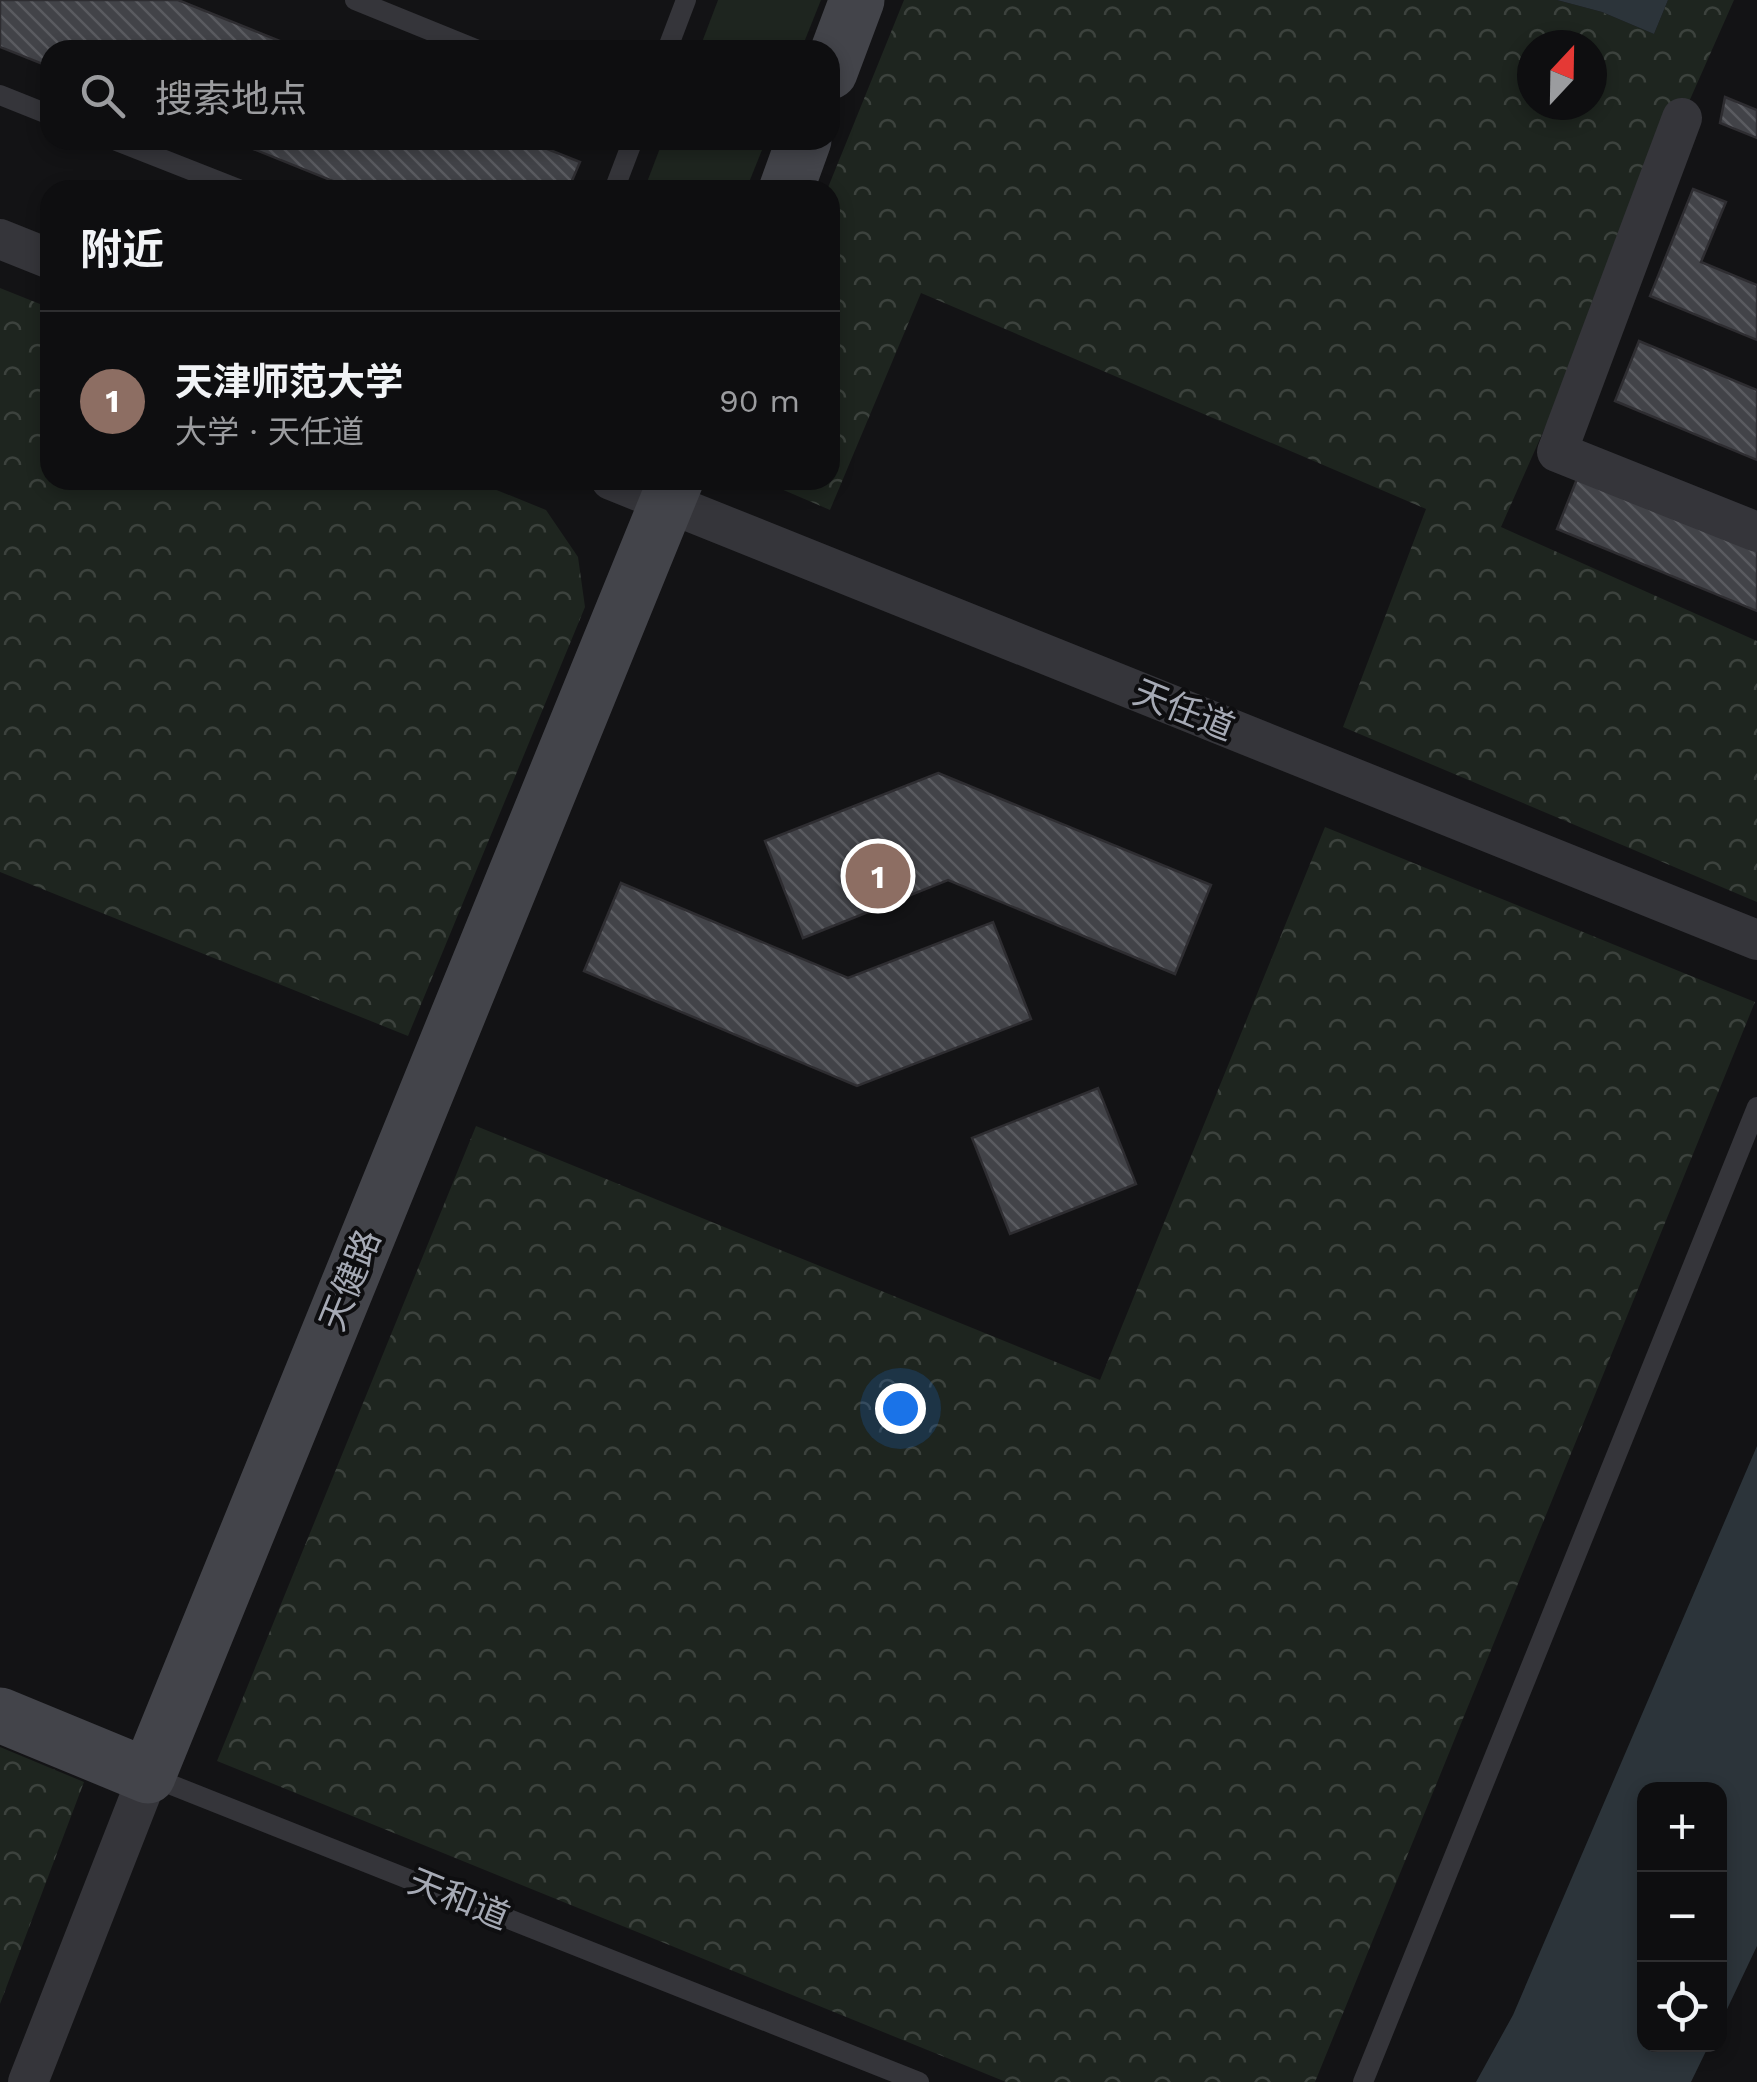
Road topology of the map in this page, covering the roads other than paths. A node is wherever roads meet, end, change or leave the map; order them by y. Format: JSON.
{"nodes":[{"id":1,"x":355,"y":0,"type":"edge"},
{"id":2,"x":686,"y":0,"type":"edge"},
{"id":3,"x":857,"y":0,"type":"edge"},
{"id":4,"x":453,"y":40,"type":"edge"},
{"id":5,"x":671,"y":40,"type":"edge"},
{"id":6,"x":840,"y":45,"type":"edge"},
{"id":7,"x":0,"y":95,"type":"edge"},
{"id":8,"x":40,"y":111,"type":"edge"},
{"id":9,"x":1682,"y":118,"type":"dead end"},
{"id":10,"x":140,"y":150,"type":"edge"},
{"id":11,"x":629,"y":150,"type":"edge"},
{"id":12,"x":800,"y":150,"type":"edge"},
{"id":13,"x":216,"y":180,"type":"edge"},
{"id":14,"x":618,"y":180,"type":"edge"},
{"id":15,"x":790,"y":180,"type":"edge"},
{"id":16,"x":0,"y":240,"type":"edge"},
{"id":17,"x":40,"y":255,"type":"edge"},
{"id":18,"x":672,"y":491,"type":"edge"},
{"id":19,"x":1757,"y":532,"type":"edge"},
{"id":20,"x":1757,"y":940,"type":"edge"},
{"id":21,"x":1757,"y":1107,"type":"edge"},
{"id":22,"x":0,"y":1715,"type":"edge"},
{"id":23,"x":148,"y":1776,"type":"junction"},
{"id":24,"x":28,"y":2082,"type":"edge"},
{"id":25,"x":919,"y":2082,"type":"edge"},
{"id":26,"x":1364,"y":2082,"type":"edge"}],
"edges":[{"from":1,"to":4,"type":"lane"},
{"from":2,"to":5,"type":"lane"},
{"from":3,"to":6,"type":"street"},
{"from":7,"to":8,"type":"lane"},
{"from":9,"to":19,"type":"street"},
{"from":10,"to":13,"type":"lane"},
{"from":11,"to":14,"type":"lane"},
{"from":12,"to":15,"type":"street"},
{"from":16,"to":17,"type":"street"},
{"from":18,"to":20,"type":"street","name":"天任道"},
{"from":18,"to":23,"type":"street","name":"天健路"},
{"from":21,"to":26,"type":"lane"},
{"from":22,"to":23,"type":"street","name":"天和道"},
{"from":23,"to":24,"type":"street","name":"天健路"},
{"from":23,"to":25,"type":"lane","name":"天和道"}]}
